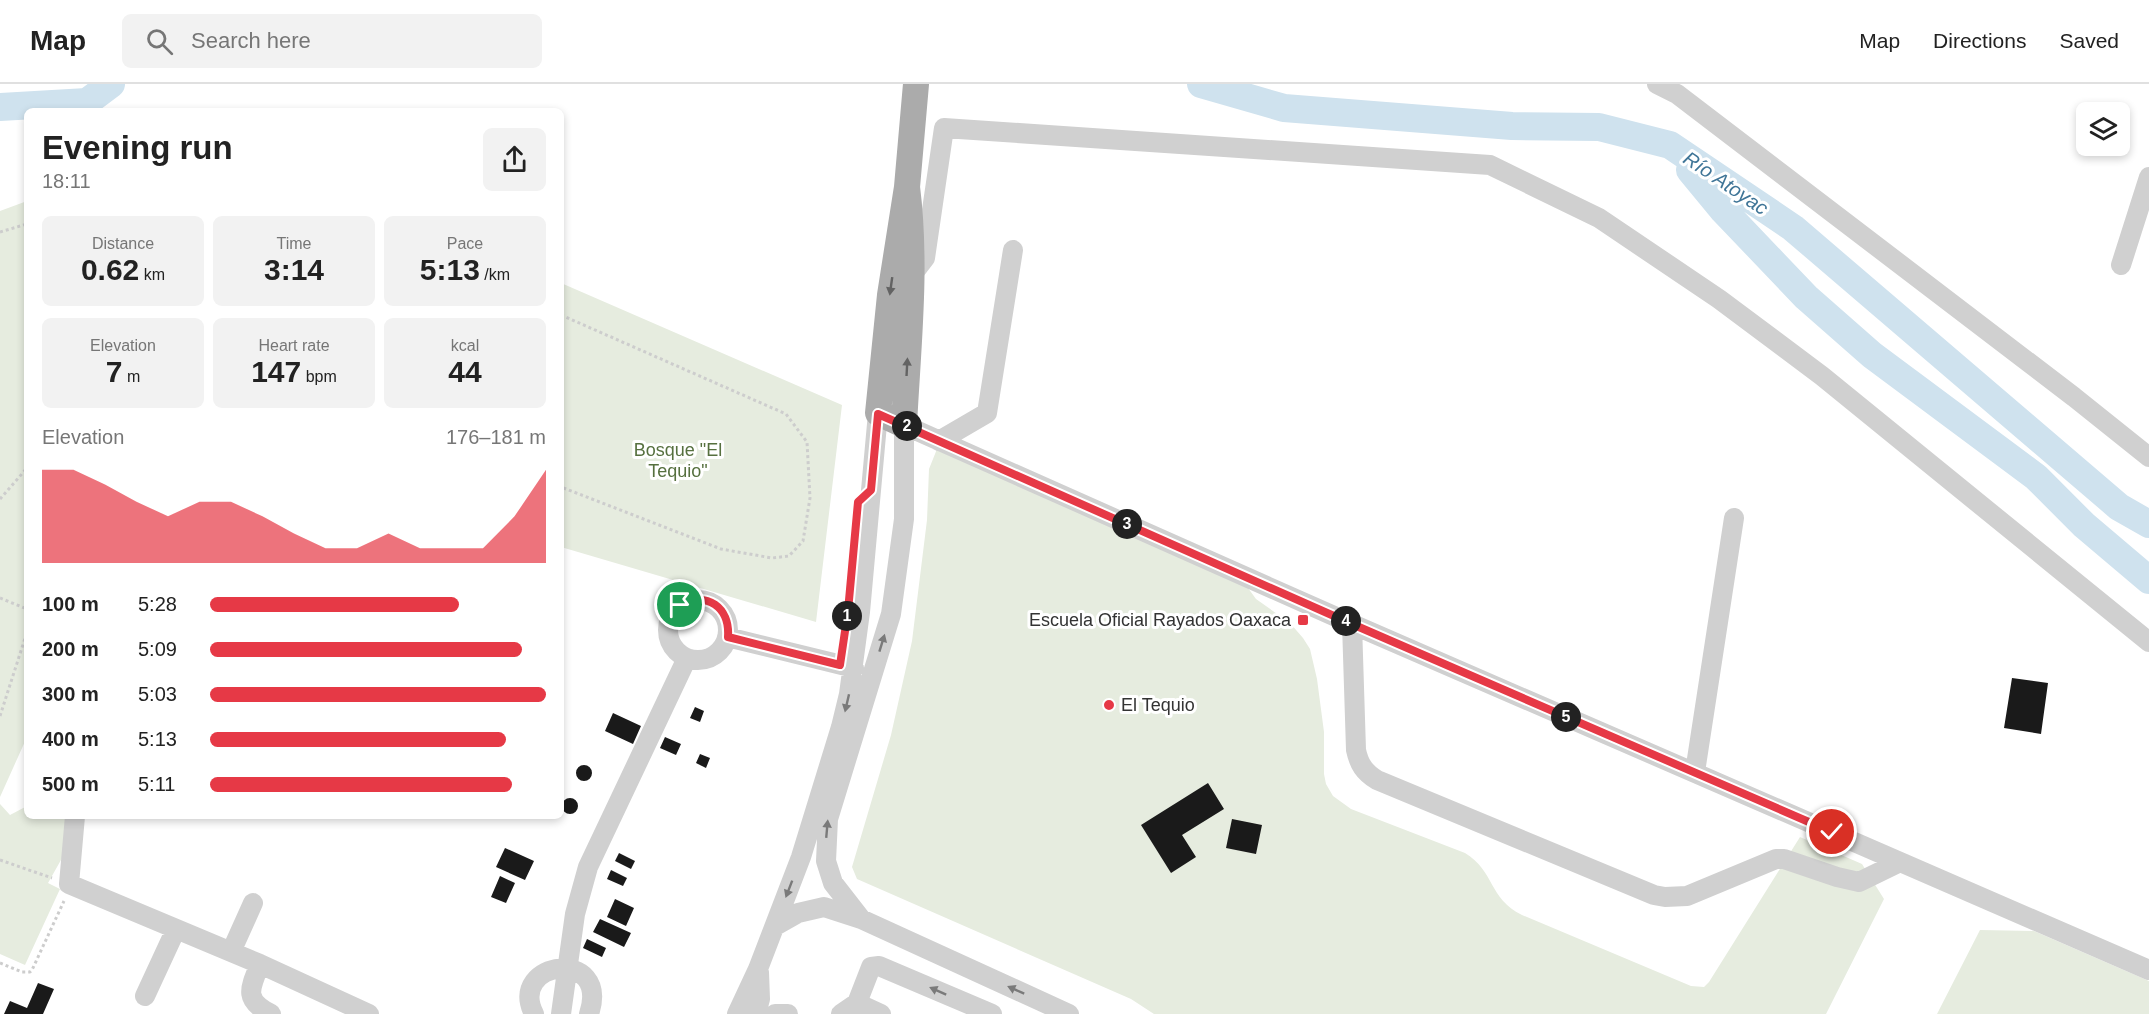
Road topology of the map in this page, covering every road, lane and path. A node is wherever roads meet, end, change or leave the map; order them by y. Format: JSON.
{"nodes":[{"id":1,"x":916,"y":84,"type":"edge"},
{"id":2,"x":1657,"y":84,"type":"edge"},
{"id":3,"x":2149,"y":177,"type":"edge"},
{"id":4,"x":907,"y":187,"type":"junction"},
{"id":5,"x":24,"y":225,"type":"edge"},
{"id":6,"x":0,"y":232,"type":"edge"},
{"id":7,"x":1013,"y":250,"type":"dead end"},
{"id":8,"x":2121,"y":265,"type":"dead end"},
{"id":9,"x":912,"y":275,"type":"junction"},
{"id":10,"x":564,"y":316,"type":"edge"},
{"id":11,"x":878,"y":414,"type":"junction"},
{"id":12,"x":904,"y":425,"type":"junction"},
{"id":13,"x":939,"y":441,"type":"junction"},
{"id":14,"x":2149,"y":457,"type":"edge"},
{"id":15,"x":24,"y":471,"type":"edge"},
{"id":16,"x":564,"y":488,"type":"edge"},
{"id":17,"x":0,"y":499,"type":"edge"},
{"id":18,"x":1734,"y":518,"type":"dead end"},
{"id":19,"x":0,"y":598,"type":"edge"},
{"id":20,"x":24,"y":608,"type":"edge"},
{"id":21,"x":1352,"y":624,"type":"junction"},
{"id":22,"x":728,"y":637,"type":"junction"},
{"id":23,"x":24,"y":641,"type":"edge"},
{"id":24,"x":2149,"y":642,"type":"edge"},
{"id":25,"x":687,"y":658,"type":"junction"},
{"id":26,"x":854,"y":668,"type":"junction"},
{"id":27,"x":0,"y":716,"type":"edge"},
{"id":28,"x":1695,"y":772,"type":"junction"},
{"id":29,"x":75,"y":819,"type":"edge"},
{"id":30,"x":0,"y":860,"type":"edge"},
{"id":31,"x":1900,"y":862,"type":"junction"},
{"id":32,"x":69,"y":884,"type":"junction"},
{"id":33,"x":253,"y":903,"type":"dead end"},
{"id":34,"x":861,"y":919,"type":"junction"},
{"id":35,"x":775,"y":926,"type":"junction"},
{"id":36,"x":176,"y":929,"type":"junction"},
{"id":37,"x":231,"y":952,"type":"junction"},
{"id":38,"x":0,"y":963,"type":"edge"},
{"id":39,"x":260,"y":964,"type":"junction"},
{"id":40,"x":568,"y":968,"type":"junction"},
{"id":41,"x":758,"y":969,"type":"junction"},
{"id":42,"x":2149,"y":970,"type":"edge"},
{"id":43,"x":145,"y":996,"type":"dead end"},
{"id":44,"x":849,"y":1009,"type":"edge"},
{"id":45,"x":271,"y":1014,"type":"edge"},
{"id":46,"x":369,"y":1014,"type":"edge"},
{"id":47,"x":534,"y":1014,"type":"edge"},
{"id":48,"x":561,"y":1014,"type":"edge"},
{"id":49,"x":589,"y":1014,"type":"edge"},
{"id":50,"x":737,"y":1014,"type":"edge"},
{"id":51,"x":756,"y":1014,"type":"edge"},
{"id":52,"x":775,"y":1014,"type":"edge"},
{"id":53,"x":788,"y":1014,"type":"edge"},
{"id":54,"x":881,"y":1014,"type":"edge"},
{"id":55,"x":992,"y":1014,"type":"edge"},
{"id":56,"x":1069,"y":1014,"type":"edge"}],
"edges":[{"from":1,"to":4,"type":"main road"},
{"from":2,"to":14,"type":"street"},
{"from":3,"to":8,"type":"street"},
{"from":4,"to":9,"type":"main road"},
{"from":4,"to":11,"type":"main road","one_way":true},
{"from":5,"to":6,"type":"path"},
{"from":7,"to":13,"type":"street"},
{"from":12,"to":9,"type":"main road","one_way":true},
{"from":9,"to":24,"type":"street"},
{"from":10,"to":16,"type":"path"},
{"from":11,"to":12,"type":"main road"},
{"from":11,"to":26,"type":"street"},
{"from":12,"to":13,"type":"street"},
{"from":34,"to":12,"type":"street","one_way":true},
{"from":13,"to":21,"type":"street"},
{"from":15,"to":17,"type":"path"},
{"from":18,"to":28,"type":"street"},
{"from":19,"to":20,"type":"path"},
{"from":21,"to":28,"type":"street"},
{"from":21,"to":31,"type":"street"},
{"from":22,"to":25,"type":"street"},
{"from":22,"to":25,"type":"street"},
{"from":22,"to":26,"type":"street"},
{"from":23,"to":27,"type":"path"},
{"from":25,"to":40,"type":"street"},
{"from":26,"to":35,"type":"street","one_way":true},
{"from":28,"to":31,"type":"street"},
{"from":29,"to":32,"type":"street"},
{"from":30,"to":32,"type":"path"},
{"from":31,"to":42,"type":"street"},
{"from":32,"to":36,"type":"street"},
{"from":32,"to":38,"type":"path"},
{"from":33,"to":37,"type":"street"},
{"from":34,"to":35,"type":"street"},
{"from":56,"to":34,"type":"street","one_way":true},
{"from":35,"to":41,"type":"street"},
{"from":36,"to":37,"type":"street"},
{"from":36,"to":43,"type":"street"},
{"from":37,"to":39,"type":"street"},
{"from":39,"to":45,"type":"street"},
{"from":39,"to":46,"type":"street"},
{"from":40,"to":47,"type":"street"},
{"from":40,"to":48,"type":"street"},
{"from":40,"to":49,"type":"street"},
{"from":41,"to":50,"type":"street"},
{"from":41,"to":51,"type":"street"},
{"from":44,"to":54,"type":"street"},
{"from":55,"to":44,"type":"street","one_way":true},
{"from":52,"to":53,"type":"street"}]}
